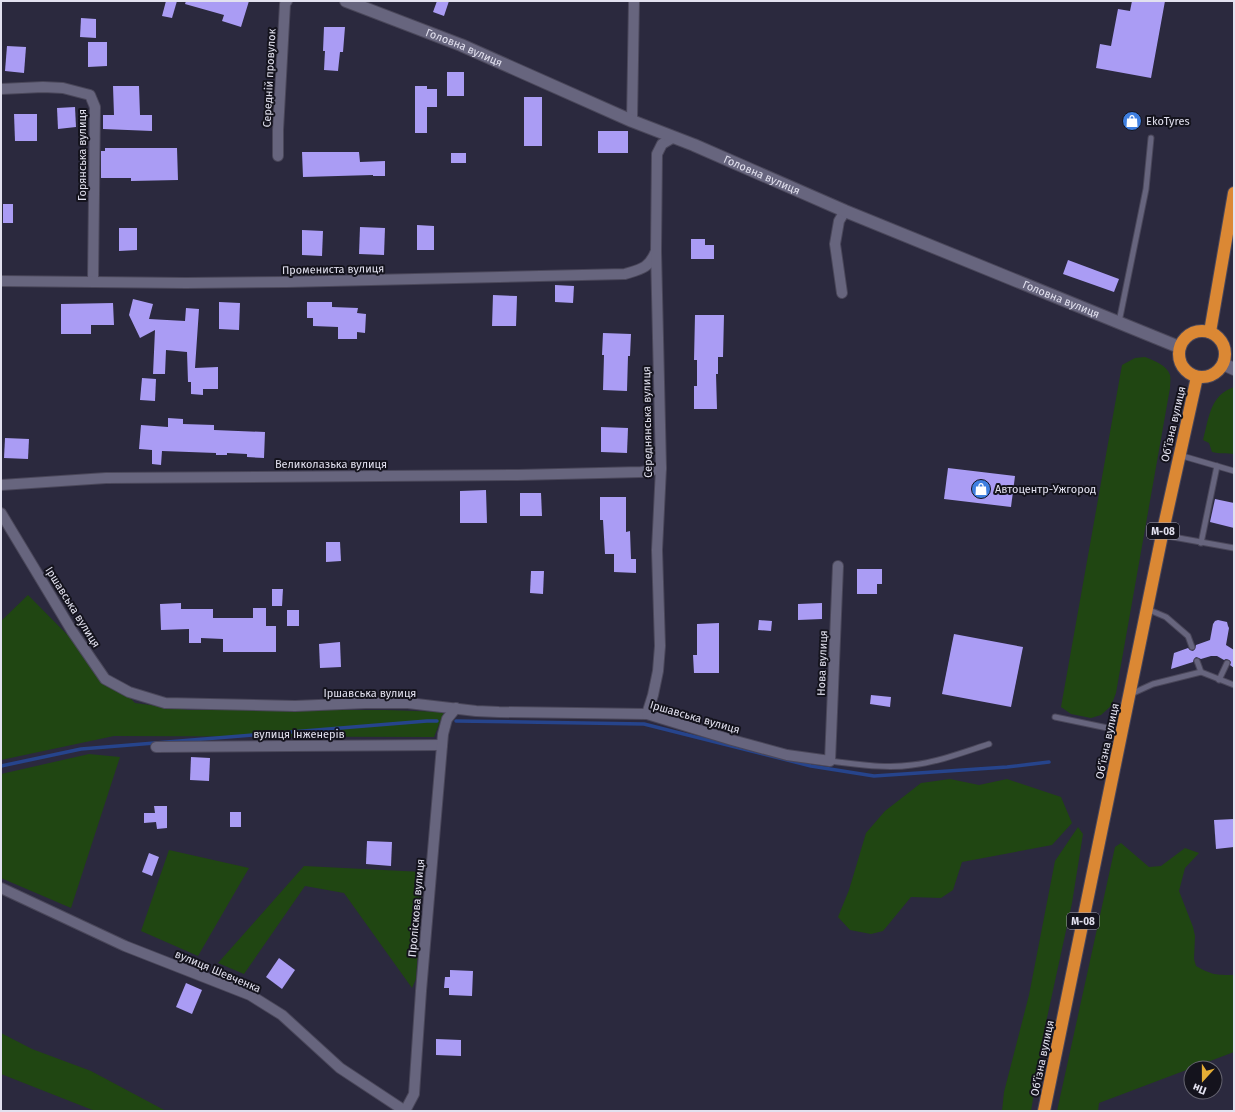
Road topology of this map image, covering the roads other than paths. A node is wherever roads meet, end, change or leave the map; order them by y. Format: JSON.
{"nodes":[{"id":1,"x":287,"y":1,"type":"edge"},
{"id":2,"x":346,"y":1,"type":"edge"},
{"id":3,"x":634,"y":1,"type":"edge"},
{"id":4,"x":1,"y":89,"type":"edge"},
{"id":5,"x":632,"y":121,"type":"junction"},
{"id":6,"x":674,"y":137,"type":"junction"},
{"id":7,"x":1151,"y":138,"type":"dead end"},
{"id":8,"x":278,"y":156,"type":"dead end"},
{"id":9,"x":1234,"y":193,"type":"edge"},
{"id":10,"x":845,"y":211,"type":"junction"},
{"id":11,"x":656,"y":251,"type":"junction"},
{"id":12,"x":1,"y":281,"type":"edge"},
{"id":13,"x":94,"y":282,"type":"junction"},
{"id":14,"x":842,"y":292,"type":"dead end"},
{"id":15,"x":1119,"y":323,"type":"junction"},
{"id":16,"x":1210,"y":332,"type":"junction"},
{"id":17,"x":1179,"y":347,"type":"junction"},
{"id":18,"x":1228,"y":366,"type":"edge"},
{"id":19,"x":1197,"y":377,"type":"junction"},
{"id":20,"x":1179,"y":454,"type":"junction"},
{"id":21,"x":1216,"y":466,"type":"junction"},
{"id":22,"x":661,"y":468,"type":"junction"},
{"id":23,"x":1234,"y":471,"type":"edge"},
{"id":24,"x":1,"y":485,"type":"edge"},
{"id":25,"x":1,"y":513,"type":"edge"},
{"id":26,"x":1162,"y":535,"type":"junction"},
{"id":27,"x":1201,"y":543,"type":"junction"},
{"id":28,"x":1234,"y":548,"type":"edge"},
{"id":29,"x":838,"y":566,"type":"dead end"},
{"id":30,"x":1147,"y":609,"type":"junction"},
{"id":31,"x":1192,"y":647,"type":"dead end"},
{"id":32,"x":1197,"y":660,"type":"dead end"},
{"id":33,"x":1227,"y":663,"type":"dead end"},
{"id":34,"x":1201,"y":672,"type":"junction"},
{"id":35,"x":1219,"y":680,"type":"junction"},
{"id":36,"x":1234,"y":686,"type":"edge"},
{"id":37,"x":1130,"y":694,"type":"junction"},
{"id":38,"x":456,"y":708,"type":"junction"},
{"id":39,"x":647,"y":714,"type":"junction"},
{"id":40,"x":1055,"y":717,"type":"dead end"},
{"id":41,"x":1122,"y":731,"type":"junction"},
{"id":42,"x":989,"y":744,"type":"dead end"},
{"id":43,"x":442,"y":745,"type":"junction"},
{"id":44,"x":156,"y":747,"type":"dead end"},
{"id":45,"x":830,"y":761,"type":"junction"},
{"id":46,"x":1,"y":888,"type":"edge"},
{"id":47,"x":405,"y":1111,"type":"edge"},
{"id":48,"x":1044,"y":1111,"type":"edge"}],
"edges":[{"from":1,"to":8,"type":"street","name":"Середній провулок"},
{"from":2,"to":5,"type":"street","name":"Головна вулиця"},
{"from":3,"to":5,"type":"street"},
{"from":4,"to":13,"type":"street","name":"Горянська вулиця"},
{"from":5,"to":6,"type":"street","name":"Головна вулиця"},
{"from":6,"to":10,"type":"street","name":"Головна вулиця"},
{"from":6,"to":11,"type":"street","name":"Середнянська вулиця"},
{"from":7,"to":15,"type":"lane"},
{"from":9,"to":16,"type":"highway"},
{"from":10,"to":14,"type":"street"},
{"from":10,"to":15,"type":"street","name":"Головна вулиця"},
{"from":11,"to":13,"type":"street","name":"Промениста вулиця"},
{"from":11,"to":22,"type":"street","name":"Середнянська вулиця"},
{"from":12,"to":13,"type":"street","name":"Промениста вулиця"},
{"from":15,"to":17,"type":"street","name":"Головна вулиця"},
{"from":16,"to":17,"type":"highway"},
{"from":16,"to":18,"type":"highway"},
{"from":17,"to":19,"type":"highway"},
{"from":18,"to":19,"type":"highway"},
{"from":19,"to":20,"type":"highway","name":"Обʼїзна вулиця","number":"М-08"},
{"from":20,"to":21,"type":"lane"},
{"from":20,"to":26,"type":"highway","name":"Обʼїзна вулиця","number":"М-08"},
{"from":21,"to":23,"type":"lane"},
{"from":21,"to":27,"type":"lane"},
{"from":22,"to":24,"type":"street","name":"Великолазька вулиця"},
{"from":22,"to":39,"type":"street","name":"Середнянська вулиця"},
{"from":25,"to":38,"type":"street","name":"Іршавська вулиця"},
{"from":26,"to":27,"type":"lane"},
{"from":26,"to":30,"type":"highway","name":"Обʼїзна вулиця","number":"М-08"},
{"from":27,"to":28,"type":"lane"},
{"from":29,"to":45,"type":"street","name":"Нова вулиця"},
{"from":30,"to":31,"type":"lane"},
{"from":30,"to":37,"type":"highway","name":"Обʼїзна вулиця","number":"М-08"},
{"from":32,"to":34,"type":"lane"},
{"from":33,"to":35,"type":"lane"},
{"from":34,"to":35,"type":"lane"},
{"from":34,"to":37,"type":"lane"},
{"from":35,"to":36,"type":"lane"},
{"from":37,"to":41,"type":"highway","name":"Обʼїзна вулиця","number":"М-08"},
{"from":38,"to":39,"type":"street","name":"Іршавська вулиця"},
{"from":38,"to":43,"type":"street","name":"Проліскова вулиця"},
{"from":39,"to":45,"type":"street","name":"Іршавська вулиця"},
{"from":40,"to":41,"type":"lane"},
{"from":41,"to":48,"type":"highway","name":"Обʼїзна вулиця","number":"М-08"},
{"from":42,"to":45,"type":"lane"},
{"from":43,"to":44,"type":"street","name":"вулиця Інженерів"},
{"from":43,"to":47,"type":"street","name":"Проліскова вулиця"},
{"from":46,"to":47,"type":"street","name":"вулиця Шевченка"}]}
